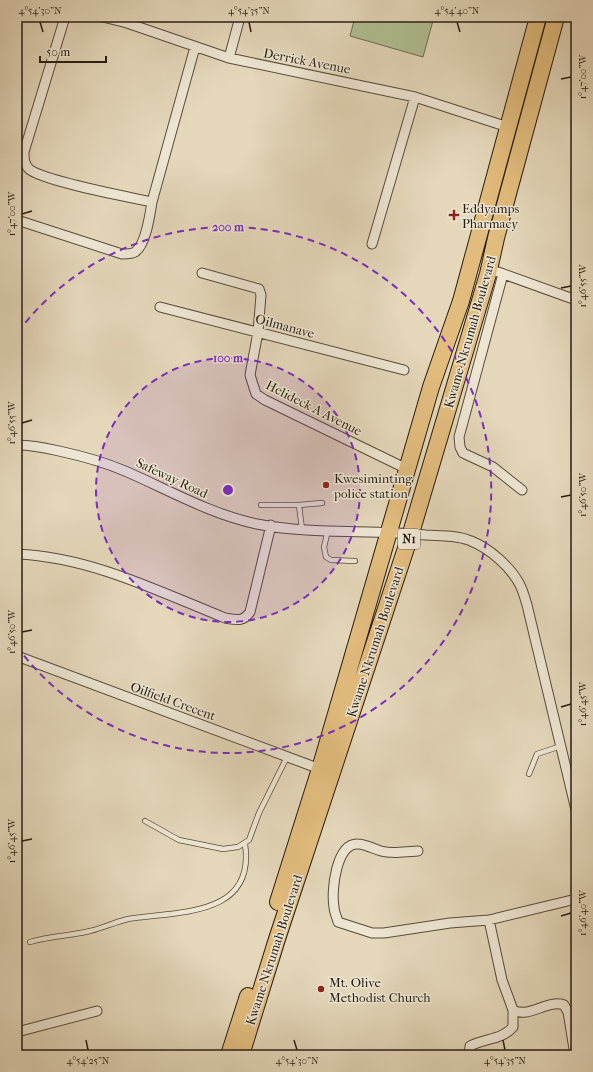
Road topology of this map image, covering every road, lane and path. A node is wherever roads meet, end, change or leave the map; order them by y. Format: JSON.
{"nodes":[{"id":1,"x":66,"y":17,"type":"edge"},
{"id":2,"x":103,"y":17,"type":"edge"},
{"id":3,"x":240,"y":17,"type":"edge"},
{"id":4,"x":538,"y":17,"type":"edge"},
{"id":5,"x":556,"y":17,"type":"edge"},
{"id":6,"x":195,"y":48,"type":"junction"},
{"id":7,"x":229,"y":58,"type":"junction"},
{"id":8,"x":415,"y":97,"type":"junction"},
{"id":9,"x":508,"y":126,"type":"junction"},
{"id":10,"x":152,"y":202,"type":"junction"},
{"id":11,"x":17,"y":220,"type":"edge"},
{"id":12,"x":372,"y":244,"type":"dead end"},
{"id":13,"x":496,"y":271,"type":"junction"},
{"id":14,"x":202,"y":273,"type":"dead end"},
{"id":15,"x":576,"y":300,"type":"edge"},
{"id":16,"x":160,"y":307,"type":"dead end"},
{"id":17,"x":258,"y":332,"type":"junction"},
{"id":18,"x":404,"y":370,"type":"dead end"},
{"id":19,"x":17,"y":445,"type":"edge"},
{"id":20,"x":407,"y":469,"type":"junction"},
{"id":21,"x":522,"y":490,"type":"dead end"},
{"id":22,"x":322,"y":503,"type":"dead end"},
{"id":23,"x":261,"y":505,"type":"dead end"},
{"id":24,"x":299,"y":505,"type":"junction"},
{"id":25,"x":271,"y":525,"type":"junction"},
{"id":26,"x":302,"y":529,"type":"junction"},
{"id":27,"x":328,"y":530,"type":"junction"},
{"id":28,"x":390,"y":532,"type":"junction"},
{"id":29,"x":411,"y":533,"type":"junction"},
{"id":30,"x":17,"y":554,"type":"edge"},
{"id":31,"x":355,"y":561,"type":"dead end"},
{"id":32,"x":17,"y":656,"type":"edge"},
{"id":33,"x":561,"y":746,"type":"junction"},
{"id":34,"x":287,"y":757,"type":"junction"},
{"id":35,"x":320,"y":769,"type":"junction"},
{"id":36,"x":528,"y":774,"type":"dead end"},
{"id":37,"x":576,"y":810,"type":"edge"},
{"id":38,"x":144,"y":821,"type":"dead end"},
{"id":39,"x":245,"y":844,"type":"junction"},
{"id":40,"x":418,"y":851,"type":"dead end"},
{"id":41,"x":576,"y":899,"type":"edge"},
{"id":42,"x":489,"y":920,"type":"junction"},
{"id":43,"x":30,"y":942,"type":"dead end"},
{"id":44,"x":512,"y":1010,"type":"junction"},
{"id":45,"x":96,"y":1011,"type":"dead end"},
{"id":46,"x":17,"y":1032,"type":"edge"},
{"id":47,"x":229,"y":1055,"type":"edge"},
{"id":48,"x":241,"y":1055,"type":"edge"},
{"id":49,"x":469,"y":1055,"type":"edge"},
{"id":50,"x":575,"y":1055,"type":"edge"}],
"edges":[{"from":1,"to":10,"type":"street"},
{"from":2,"to":6,"type":"street","name":"Derrick Avenue"},
{"from":3,"to":7,"type":"street"},
{"from":4,"to":9,"type":"highway","name":"Kwame Nkrumah Boulevard","number":"N1"},
{"from":5,"to":13,"type":"highway","name":"Kwame Nkrumah Boulevard","number":"N1"},
{"from":6,"to":7,"type":"street","name":"Derrick Avenue"},
{"from":6,"to":10,"type":"street"},
{"from":7,"to":8,"type":"street","name":"Derrick Avenue"},
{"from":8,"to":9,"type":"street","name":"Derrick Avenue"},
{"from":8,"to":12,"type":"street"},
{"from":9,"to":20,"type":"highway","name":"Kwame Nkrumah Boulevard","number":"N1"},
{"from":10,"to":11,"type":"street"},
{"from":13,"to":15,"type":"street"},
{"from":13,"to":21,"type":"street"},
{"from":13,"to":29,"type":"highway","name":"Kwame Nkrumah Boulevard","number":"N1"},
{"from":14,"to":17,"type":"street","name":"Helideck A Avenue"},
{"from":16,"to":17,"type":"street","name":"Oilmanave"},
{"from":17,"to":18,"type":"street","name":"Oilmanave"},
{"from":17,"to":20,"type":"street","name":"Helideck A Avenue"},
{"from":19,"to":25,"type":"street","name":"Safeway Road"},
{"from":20,"to":28,"type":"highway","name":"Kwame Nkrumah Boulevard","number":"N1"},
{"from":22,"to":24,"type":"lane"},
{"from":23,"to":24,"type":"lane"},
{"from":24,"to":26,"type":"lane"},
{"from":25,"to":26,"type":"street","name":"Safeway Road"},
{"from":25,"to":30,"type":"street"},
{"from":26,"to":27,"type":"street","name":"Safeway Road"},
{"from":27,"to":28,"type":"street","name":"Safeway Road"},
{"from":27,"to":31,"type":"lane"},
{"from":28,"to":29,"type":"street","name":"Safeway Road"},
{"from":28,"to":35,"type":"highway","name":"Kwame Nkrumah Boulevard","number":"N1"},
{"from":29,"to":33,"type":"street","name":"Safeway Road"},
{"from":29,"to":48,"type":"highway","name":"Kwame Nkrumah Boulevard","number":"N1"},
{"from":32,"to":34,"type":"street","name":"Oilfield Crecent"},
{"from":33,"to":36,"type":"lane"},
{"from":33,"to":37,"type":"street","name":"Safeway Road"},
{"from":34,"to":35,"type":"street","name":"Oilfield Crecent"},
{"from":34,"to":39,"type":"lane"},
{"from":35,"to":47,"type":"highway","name":"Kwame Nkrumah Boulevard","number":"N1"},
{"from":38,"to":39,"type":"lane"},
{"from":39,"to":43,"type":"lane"},
{"from":40,"to":42,"type":"street"},
{"from":41,"to":42,"type":"street"},
{"from":42,"to":44,"type":"street"},
{"from":44,"to":49,"type":"street"},
{"from":44,"to":50,"type":"street"},
{"from":45,"to":46,"type":"street"}]}
